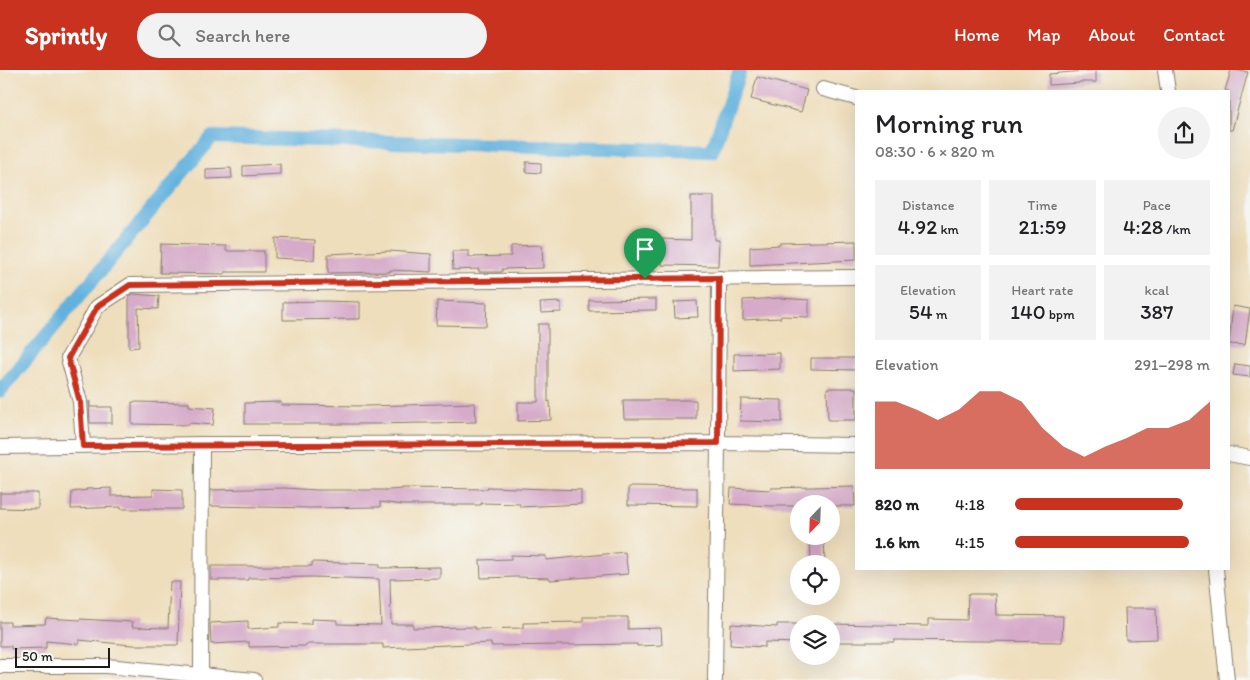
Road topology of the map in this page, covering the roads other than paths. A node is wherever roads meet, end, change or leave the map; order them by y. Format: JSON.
{"nodes":[{"id":1,"x":1166,"y":70,"type":"edge"},
{"id":2,"x":823,"y":89,"type":"dead end"},
{"id":3,"x":1168,"y":90,"type":"edge"},
{"id":4,"x":855,"y":98,"type":"edge"},
{"id":5,"x":855,"y":277,"type":"edge"},
{"id":6,"x":719,"y":278,"type":"junction"},
{"id":7,"x":718,"y":443,"type":"junction"},
{"id":8,"x":202,"y":444,"type":"junction"},
{"id":9,"x":855,"y":445,"type":"edge"},
{"id":10,"x":83,"y":446,"type":"junction"},
{"id":11,"x":0,"y":447,"type":"edge"},
{"id":12,"x":1230,"y":454,"type":"edge"},
{"id":13,"x":1250,"y":458,"type":"edge"},
{"id":14,"x":1216,"y":570,"type":"edge"},
{"id":15,"x":0,"y":666,"type":"edge"},
{"id":16,"x":201,"y":675,"type":"junction"},
{"id":17,"x":254,"y":680,"type":"edge"},
{"id":18,"x":715,"y":680,"type":"edge"},
{"id":19,"x":1227,"y":680,"type":"edge"}],
"edges":[{"from":1,"to":3,"type":"street"},
{"from":2,"to":4,"type":"street"},
{"from":5,"to":6,"type":"street"},
{"from":6,"to":7,"type":"street"},
{"from":6,"to":10,"type":"street"},
{"from":7,"to":8,"type":"street"},
{"from":7,"to":9,"type":"street"},
{"from":7,"to":18,"type":"street"},
{"from":8,"to":10,"type":"street"},
{"from":8,"to":16,"type":"street"},
{"from":10,"to":11,"type":"street"},
{"from":12,"to":13,"type":"street"},
{"from":14,"to":19,"type":"street"},
{"from":15,"to":16,"type":"street"},
{"from":16,"to":17,"type":"street"}]}
